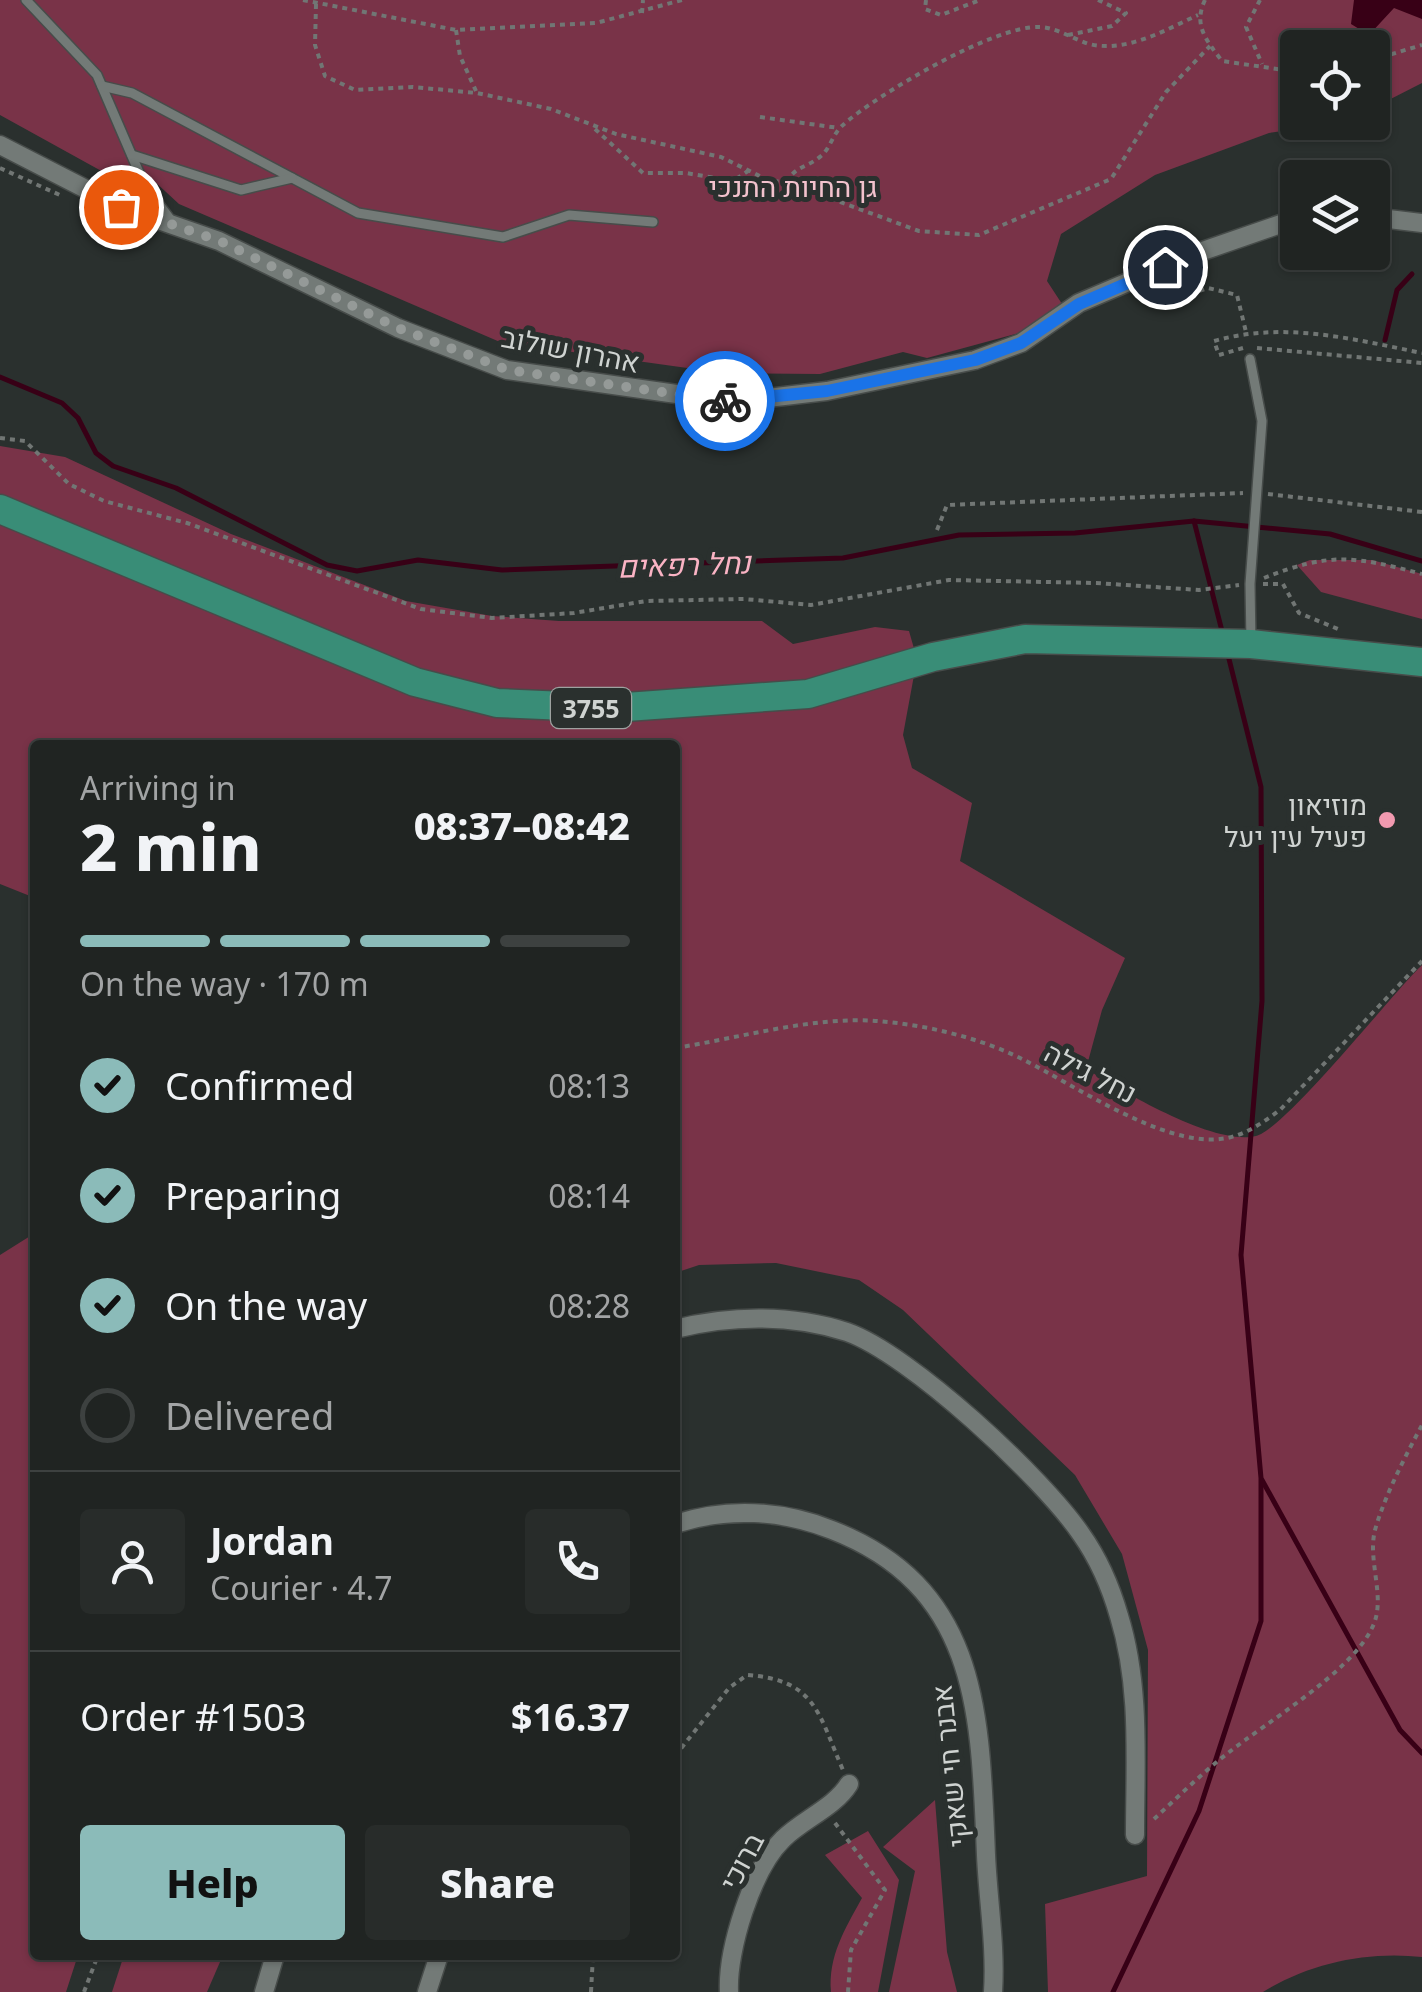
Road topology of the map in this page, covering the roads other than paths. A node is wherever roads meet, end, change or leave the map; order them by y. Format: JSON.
{"nodes":[{"id":1,"x":26,"y":0,"type":"edge"},
{"id":2,"x":102,"y":86,"type":"junction"},
{"id":3,"x":0,"y":145,"type":"edge"},
{"id":4,"x":132,"y":156,"type":"junction"},
{"id":5,"x":292,"y":178,"type":"junction"},
{"id":6,"x":1390,"y":219,"type":"edge"},
{"id":7,"x":654,"y":222,"type":"dead end"},
{"id":8,"x":1422,"y":222,"type":"edge"},
{"id":9,"x":1280,"y":224,"type":"edge"},
{"id":10,"x":174,"y":225,"type":"junction"},
{"id":11,"x":1250,"y":359,"type":"dead end"},
{"id":12,"x":0,"y":509,"type":"edge"},
{"id":13,"x":1234,"y":644,"type":"junction"},
{"id":14,"x":1422,"y":662,"type":"edge"},
{"id":15,"x":680,"y":1328,"type":"edge"},
{"id":16,"x":680,"y":1523,"type":"edge"},
{"id":17,"x":848,"y":1784,"type":"road end"},
{"id":18,"x":1135,"y":1835,"type":"road end"},
{"id":19,"x":274,"y":1960,"type":"edge"},
{"id":20,"x":437,"y":1960,"type":"edge"},
{"id":21,"x":995,"y":1988,"type":"edge"},
{"id":22,"x":264,"y":1992,"type":"edge"},
{"id":23,"x":427,"y":1992,"type":"edge"},
{"id":24,"x":729,"y":1992,"type":"edge"}],
"edges":[{"from":1,"to":2,"type":"lane"},
{"from":2,"to":4,"type":"lane"},
{"from":2,"to":5,"type":"lane"},
{"from":3,"to":10,"type":"street","name":"אהרון שולוב"},
{"from":4,"to":5,"type":"lane"},
{"from":4,"to":10,"type":"lane"},
{"from":5,"to":7,"type":"lane"},
{"from":6,"to":8,"type":"street"},
{"from":9,"to":10,"type":"street","name":"אהרון שולוב"},
{"from":11,"to":13,"type":"lane"},
{"from":12,"to":13,"type":"main road","number":"3755"},
{"from":13,"to":14,"type":"main road","number":"3755"},
{"from":15,"to":18,"type":"street"},
{"from":16,"to":21,"type":"street","name":"אבנר חי שאקי"},
{"from":17,"to":24,"type":"street","name":"ברוכי"},
{"from":19,"to":22,"type":"street"},
{"from":20,"to":23,"type":"street"}]}
